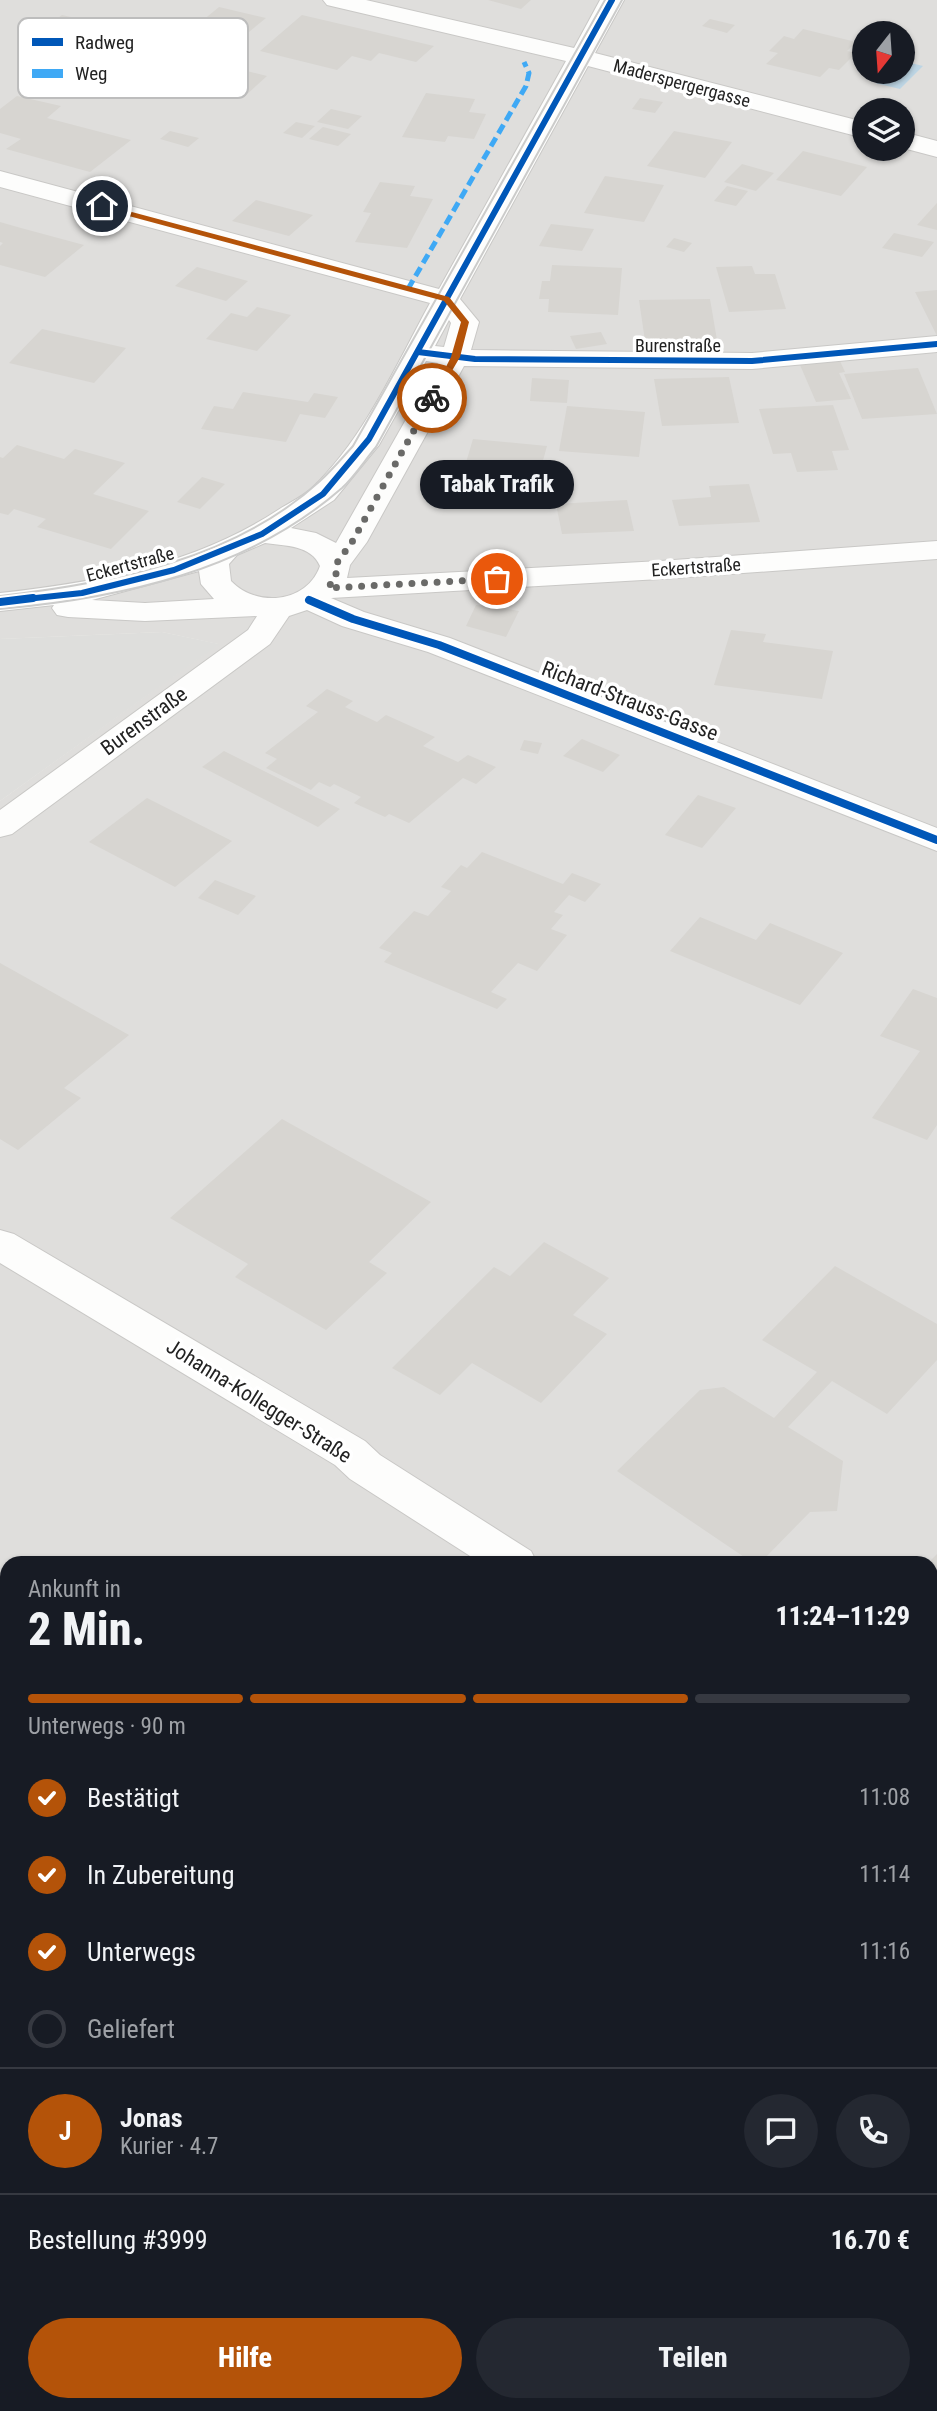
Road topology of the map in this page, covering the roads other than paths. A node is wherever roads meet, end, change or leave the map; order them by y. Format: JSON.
{"nodes":[{"id":1,"x":335,"y":0,"type":"edge"},
{"id":2,"x":612,"y":0,"type":"edge"},
{"id":3,"x":580,"y":57,"type":"junction"},
{"id":4,"x":852,"y":127,"type":"edge"},
{"id":5,"x":915,"y":143,"type":"edge"},
{"id":6,"x":937,"y":149,"type":"edge"},
{"id":7,"x":0,"y":178,"type":"edge"},
{"id":8,"x":446,"y":299,"type":"junction"},
{"id":9,"x":937,"y":345,"type":"edge"},
{"id":10,"x":418,"y":352,"type":"junction"},
{"id":11,"x":455,"y":357,"type":"junction"},
{"id":12,"x":262,"y":534,"type":"junction"},
{"id":13,"x":225,"y":550,"type":"junction"},
{"id":14,"x":937,"y":550,"type":"edge"},
{"id":15,"x":302,"y":593,"type":"junction"},
{"id":16,"x":0,"y":603,"type":"edge"},
{"id":17,"x":0,"y":826,"type":"edge"},
{"id":18,"x":937,"y":840,"type":"edge"},
{"id":19,"x":0,"y":1244,"type":"edge"},
{"id":20,"x":505,"y":1556,"type":"edge"}],
"edges":[{"from":1,"to":3,"type":"street","name":"Maderspergergasse"},
{"from":2,"to":3,"type":"street"},
{"from":3,"to":4,"type":"street","name":"Maderspergergasse"},
{"from":3,"to":8,"type":"street"},
{"from":5,"to":6,"type":"street"},
{"from":7,"to":8,"type":"street"},
{"from":8,"to":10,"type":"street"},
{"from":8,"to":11,"type":"street","name":"Burenstraße"},
{"from":9,"to":11,"type":"street","name":"Burenstraße"},
{"from":10,"to":11,"type":"street","name":"Burenstraße"},
{"from":10,"to":12,"type":"street"},
{"from":11,"to":15,"type":"street","name":"Burenstraße"},
{"from":12,"to":13,"type":"street","name":"Eckertstraße"},
{"from":12,"to":15,"type":"street"},
{"from":13,"to":15,"type":"street"},
{"from":13,"to":16,"type":"street","name":"Eckertstraße"},
{"from":14,"to":15,"type":"street","name":"Eckertstraße"},
{"from":15,"to":16,"type":"street","name":"Eckertstraße"},
{"from":15,"to":17,"type":"street","name":"Burenstraße"},
{"from":15,"to":18,"type":"street","name":"Richard-Strauss-Gasse"},
{"from":19,"to":20,"type":"street","name":"Johanna-Kollegger-Straße"}]}
